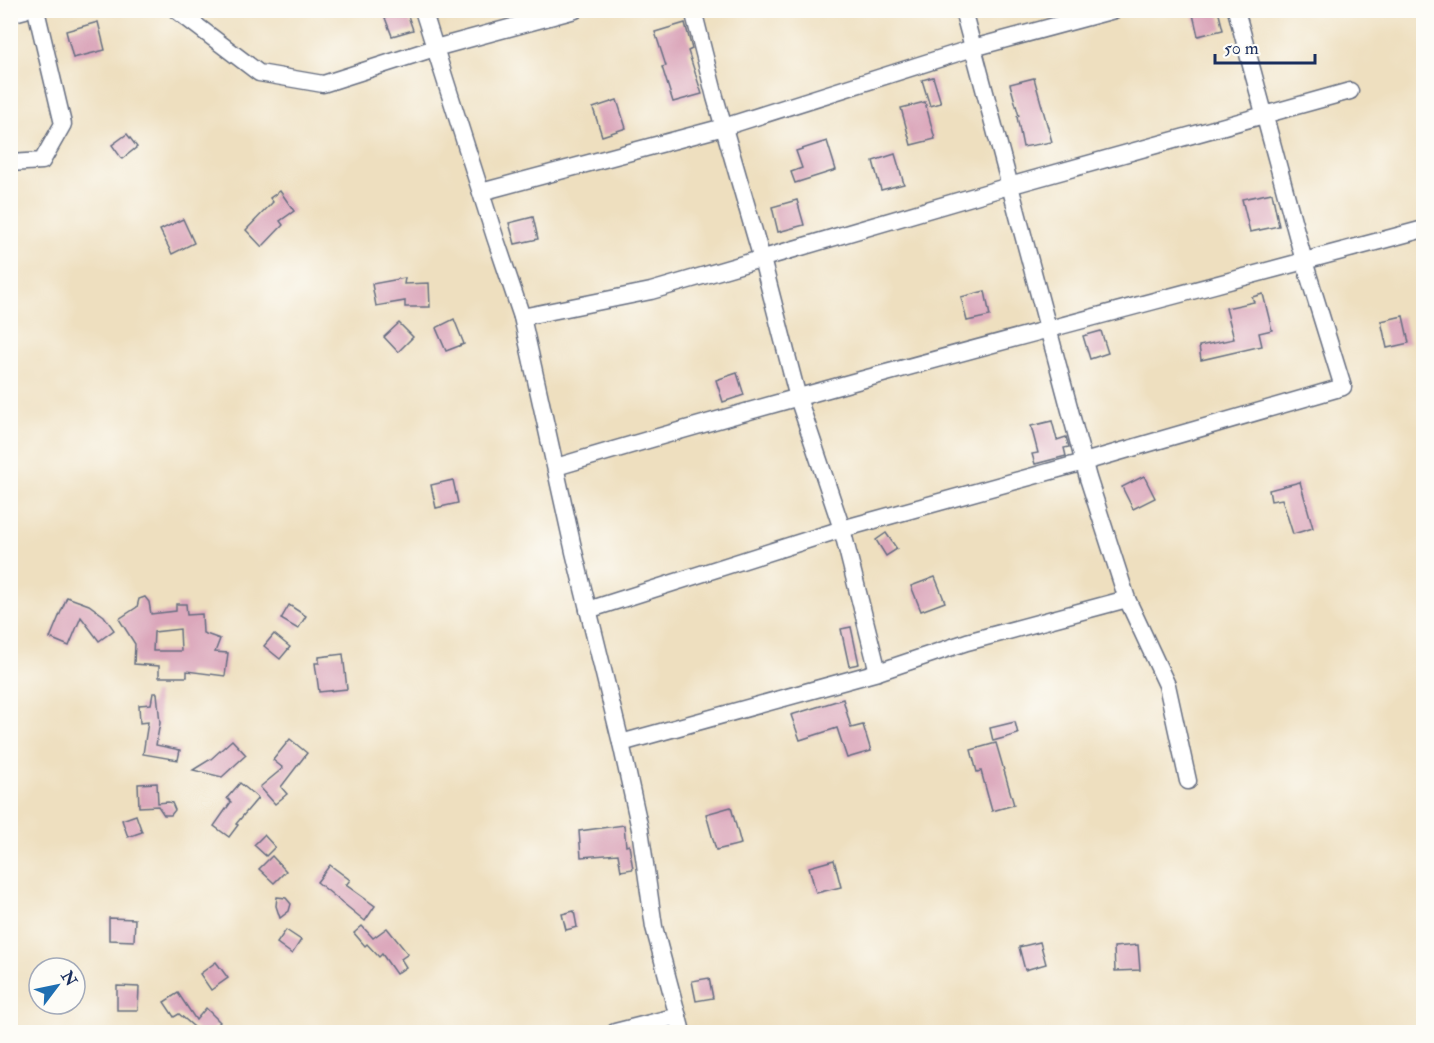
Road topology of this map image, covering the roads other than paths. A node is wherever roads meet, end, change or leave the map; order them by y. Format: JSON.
{"nodes":[{"id":1,"x":25,"y":10,"type":"edge"},
{"id":2,"x":36,"y":10,"type":"edge"},
{"id":3,"x":176,"y":10,"type":"edge"},
{"id":4,"x":423,"y":10,"type":"edge"},
{"id":5,"x":575,"y":10,"type":"edge"},
{"id":6,"x":693,"y":10,"type":"edge"},
{"id":7,"x":963,"y":10,"type":"edge"},
{"id":8,"x":1114,"y":10,"type":"edge"},
{"id":9,"x":1236,"y":10,"type":"edge"},
{"id":10,"x":10,"y":14,"type":"edge"},
{"id":11,"x":435,"y":48,"type":"junction"},
{"id":12,"x":973,"y":48,"type":"junction"},
{"id":13,"x":1350,"y":91,"type":"dead end"},
{"id":14,"x":1263,"y":115,"type":"junction"},
{"id":15,"x":724,"y":127,"type":"junction"},
{"id":16,"x":10,"y":163,"type":"edge"},
{"id":17,"x":1009,"y":186,"type":"junction"},
{"id":18,"x":481,"y":192,"type":"junction"},
{"id":19,"x":1424,"y":229,"type":"edge"},
{"id":20,"x":762,"y":259,"type":"junction"},
{"id":21,"x":1304,"y":261,"type":"junction"},
{"id":22,"x":522,"y":317,"type":"junction"},
{"id":23,"x":1049,"y":329,"type":"junction"},
{"id":24,"x":798,"y":398,"type":"junction"},
{"id":25,"x":1084,"y":462,"type":"junction"},
{"id":26,"x":556,"y":466,"type":"junction"},
{"id":27,"x":842,"y":529,"type":"junction"},
{"id":28,"x":1127,"y":599,"type":"junction"},
{"id":29,"x":588,"y":610,"type":"junction"},
{"id":30,"x":878,"y":672,"type":"junction"},
{"id":31,"x":621,"y":744,"type":"junction"},
{"id":32,"x":1188,"y":781,"type":"dead end"},
{"id":33,"x":680,"y":1024,"type":"edge"},
{"id":34,"x":615,"y":1032,"type":"edge"}],
"edges":[{"from":1,"to":10,"type":"street"},
{"from":2,"to":16,"type":"street"},
{"from":3,"to":11,"type":"street"},
{"from":4,"to":11,"type":"street"},
{"from":5,"to":11,"type":"street"},
{"from":6,"to":15,"type":"street"},
{"from":7,"to":12,"type":"street"},
{"from":8,"to":12,"type":"street"},
{"from":9,"to":14,"type":"street"},
{"from":11,"to":18,"type":"street"},
{"from":12,"to":15,"type":"street"},
{"from":12,"to":17,"type":"street"},
{"from":13,"to":14,"type":"street"},
{"from":14,"to":17,"type":"street"},
{"from":14,"to":21,"type":"street"},
{"from":15,"to":18,"type":"street"},
{"from":15,"to":20,"type":"street"},
{"from":17,"to":20,"type":"street"},
{"from":17,"to":23,"type":"street"},
{"from":18,"to":22,"type":"street"},
{"from":19,"to":21,"type":"street"},
{"from":20,"to":22,"type":"street"},
{"from":20,"to":24,"type":"street"},
{"from":21,"to":23,"type":"street"},
{"from":21,"to":25,"type":"street"},
{"from":22,"to":26,"type":"street"},
{"from":23,"to":24,"type":"street"},
{"from":23,"to":25,"type":"street"},
{"from":24,"to":26,"type":"street"},
{"from":24,"to":27,"type":"street"},
{"from":25,"to":27,"type":"street"},
{"from":25,"to":28,"type":"street"},
{"from":26,"to":29,"type":"street"},
{"from":27,"to":29,"type":"street"},
{"from":27,"to":30,"type":"street"},
{"from":28,"to":30,"type":"street"},
{"from":28,"to":32,"type":"street"},
{"from":29,"to":31,"type":"street"},
{"from":30,"to":31,"type":"street"},
{"from":31,"to":33,"type":"street"},
{"from":33,"to":34,"type":"street"}]}
